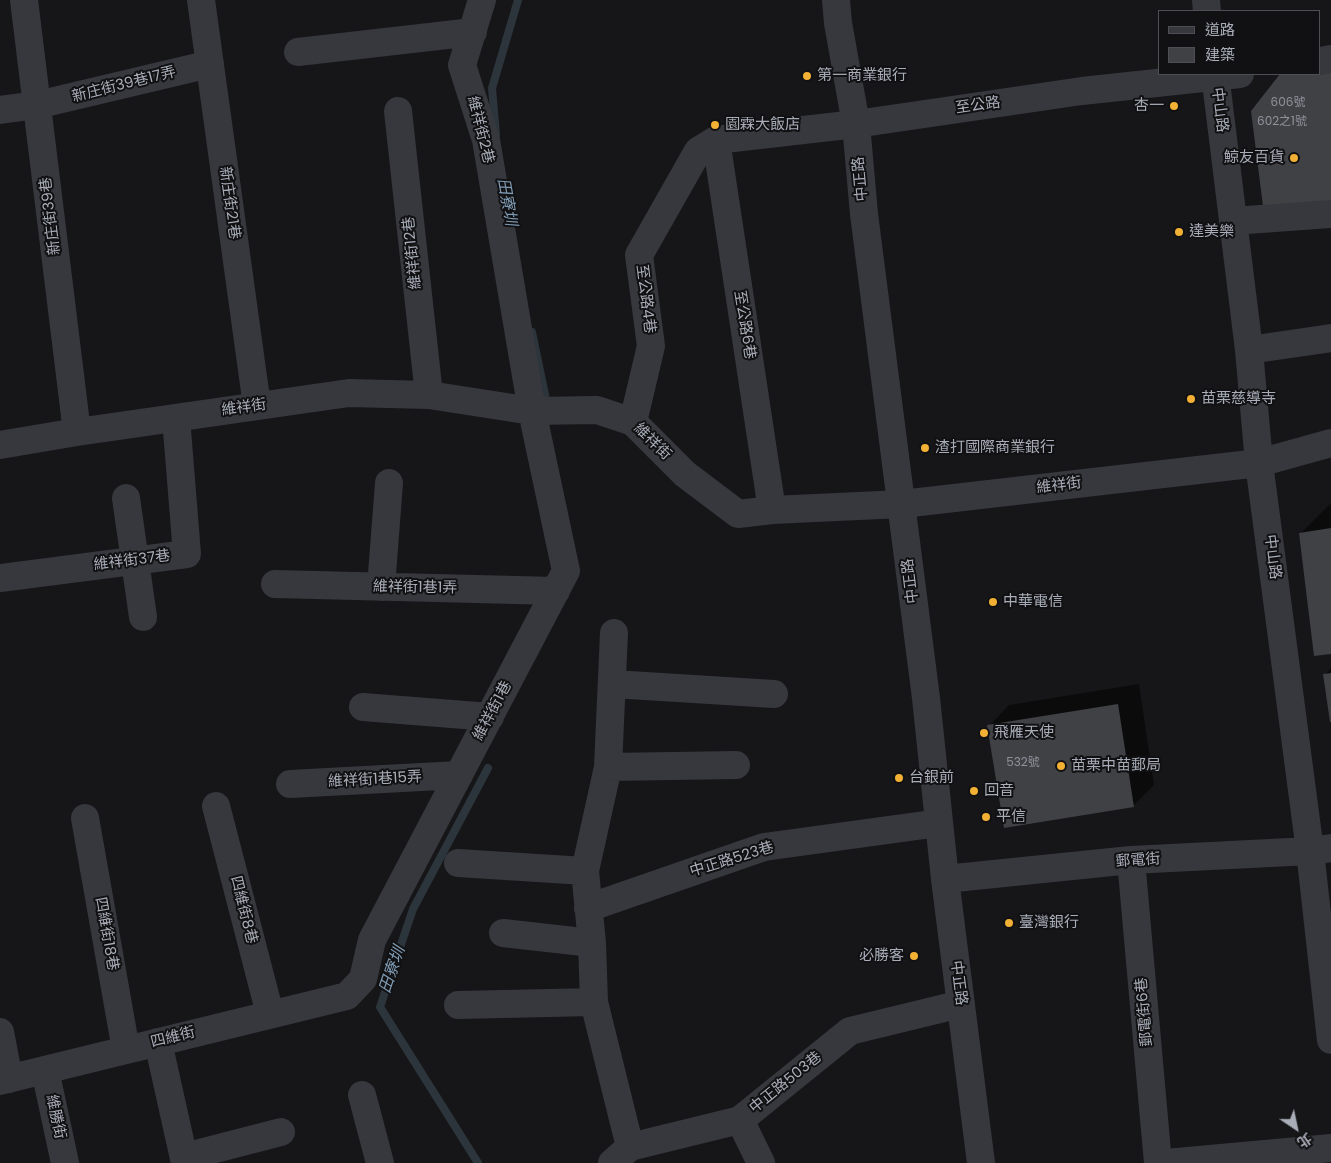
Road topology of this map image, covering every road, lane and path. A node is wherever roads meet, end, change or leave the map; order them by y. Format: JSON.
{"nodes":[{"id":1,"x":24,"y":0,"type":"edge"},
{"id":2,"x":201,"y":0,"type":"edge"},
{"id":3,"x":482,"y":0,"type":"edge"},
{"id":4,"x":836,"y":0,"type":"edge"},
{"id":5,"x":472,"y":32,"type":"junction"},
{"id":6,"x":298,"y":52,"type":"dead end"},
{"id":7,"x":210,"y":64,"type":"junction"},
{"id":8,"x":1223,"y":75,"type":"edge"},
{"id":9,"x":37,"y":105,"type":"junction"},
{"id":10,"x":0,"y":110,"type":"edge"},
{"id":11,"x":398,"y":111,"type":"dead end"},
{"id":12,"x":856,"y":124,"type":"junction"},
{"id":13,"x":716,"y":140,"type":"junction"},
{"id":14,"x":1331,"y":214,"type":"edge"},
{"id":15,"x":1233,"y":221,"type":"junction"},
{"id":16,"x":1331,"y":338,"type":"edge"},
{"id":17,"x":1249,"y":350,"type":"junction"},
{"id":18,"x":428,"y":395,"type":"junction"},
{"id":19,"x":256,"y":406,"type":"junction"},
{"id":20,"x":532,"y":411,"type":"junction"},
{"id":21,"x":176,"y":418,"type":"junction"},
{"id":22,"x":633,"y":422,"type":"junction"},
{"id":23,"x":77,"y":432,"type":"junction"},
{"id":24,"x":1331,"y":443,"type":"edge"},
{"id":25,"x":0,"y":445,"type":"edge"},
{"id":26,"x":1259,"y":463,"type":"junction"},
{"id":27,"x":389,"y":482,"type":"dead end"},
{"id":28,"x":126,"y":498,"type":"dead end"},
{"id":29,"x":902,"y":504,"type":"junction"},
{"id":30,"x":772,"y":510,"type":"junction"},
{"id":31,"x":134,"y":561,"type":"junction"},
{"id":32,"x":0,"y":578,"type":"edge"},
{"id":33,"x":275,"y":584,"type":"dead end"},
{"id":34,"x":381,"y":587,"type":"junction"},
{"id":35,"x":556,"y":591,"type":"junction"},
{"id":36,"x":143,"y":617,"type":"dead end"},
{"id":37,"x":614,"y":633,"type":"dead end"},
{"id":38,"x":612,"y":684,"type":"junction"},
{"id":39,"x":774,"y":694,"type":"dead end"},
{"id":40,"x":364,"y":707,"type":"dead end"},
{"id":41,"x":490,"y":717,"type":"junction"},
{"id":42,"x":736,"y":765,"type":"dead end"},
{"id":43,"x":608,"y":767,"type":"junction"},
{"id":44,"x":459,"y":775,"type":"junction"},
{"id":45,"x":290,"y":784,"type":"dead end"},
{"id":46,"x":216,"y":806,"type":"dead end"},
{"id":47,"x":85,"y":818,"type":"dead end"},
{"id":48,"x":939,"y":823,"type":"junction"},
{"id":49,"x":1321,"y":849,"type":"edge"},
{"id":50,"x":1131,"y":860,"type":"junction"},
{"id":51,"x":458,"y":862,"type":"dead end"},
{"id":52,"x":585,"y":871,"type":"junction"},
{"id":53,"x":945,"y":879,"type":"junction"},
{"id":54,"x":588,"y":908,"type":"junction"},
{"id":55,"x":503,"y":933,"type":"dead end"},
{"id":56,"x":592,"y":943,"type":"junction"},
{"id":57,"x":346,"y":996,"type":"joint"},
{"id":58,"x":594,"y":1002,"type":"junction"},
{"id":59,"x":961,"y":1004,"type":"junction"},
{"id":60,"x":458,"y":1005,"type":"dead end"},
{"id":61,"x":270,"y":1014,"type":"junction"},
{"id":62,"x":0,"y":1032,"type":"edge"},
{"id":63,"x":1331,"y":1040,"type":"edge"},
{"id":64,"x":158,"y":1042,"type":"junction"},
{"id":65,"x":126,"y":1050,"type":"junction"},
{"id":66,"x":45,"y":1070,"type":"junction"},
{"id":67,"x":4,"y":1080,"type":"edge"},
{"id":68,"x":362,"y":1095,"type":"dead end"},
{"id":69,"x":740,"y":1120,"type":"junction"},
{"id":70,"x":281,"y":1132,"type":"dead end"},
{"id":71,"x":1331,"y":1148,"type":"edge"},
{"id":72,"x":621,"y":1155,"type":"edge"},
{"id":73,"x":185,"y":1160,"type":"edge"},
{"id":74,"x":65,"y":1163,"type":"edge"},
{"id":75,"x":380,"y":1163,"type":"edge"},
{"id":76,"x":761,"y":1163,"type":"edge"},
{"id":77,"x":980,"y":1163,"type":"edge"},
{"id":78,"x":1158,"y":1163,"type":"edge"},
{"id":79,"x":1166,"y":1163,"type":"edge"}],
"edges":[{"from":1,"to":9,"type":"street","name":"新庄街39巷"},
{"from":2,"to":7,"type":"street","name":"新庄街21巷"},
{"from":3,"to":5,"type":"street","name":"維祥街2巷"},
{"from":4,"to":12,"type":"street","name":"中正路"},
{"from":5,"to":6,"type":"street"},
{"from":5,"to":20,"type":"street","name":"維祥街2巷"},
{"from":7,"to":9,"type":"street","name":"新庄街39巷17弄"},
{"from":7,"to":19,"type":"street","name":"新庄街21巷"},
{"from":8,"to":12,"type":"street","name":"至公路"},
{"from":8,"to":15,"type":"street","name":"中山路"},
{"from":9,"to":10,"type":"street","name":"新庄街39巷17弄"},
{"from":9,"to":23,"type":"street","name":"新庄街39巷"},
{"from":11,"to":18,"type":"street","name":"維祥街12巷"},
{"from":12,"to":13,"type":"street","name":"至公路"},
{"from":12,"to":29,"type":"street","name":"中正路"},
{"from":13,"to":22,"type":"street","name":"至公路4巷"},
{"from":13,"to":30,"type":"street","name":"至公路6巷"},
{"from":14,"to":15,"type":"street"},
{"from":15,"to":17,"type":"street","name":"中山路"},
{"from":16,"to":17,"type":"street"},
{"from":17,"to":26,"type":"street","name":"中山路"},
{"from":18,"to":19,"type":"street","name":"維祥街"},
{"from":18,"to":20,"type":"street","name":"維祥街"},
{"from":19,"to":21,"type":"street","name":"維祥街"},
{"from":20,"to":22,"type":"street","name":"維祥街"},
{"from":20,"to":35,"type":"street","name":"維祥街1巷"},
{"from":21,"to":23,"type":"street","name":"維祥街"},
{"from":21,"to":31,"type":"street","name":"維祥街37巷"},
{"from":22,"to":30,"type":"street","name":"維祥街"},
{"from":23,"to":25,"type":"street","name":"維祥街"},
{"from":24,"to":26,"type":"street","name":"維祥街"},
{"from":26,"to":29,"type":"street","name":"維祥街"},
{"from":26,"to":49,"type":"street","name":"中山路"},
{"from":27,"to":34,"type":"street"},
{"from":28,"to":31,"type":"street"},
{"from":29,"to":30,"type":"street","name":"維祥街"},
{"from":29,"to":48,"type":"street","name":"中正路"},
{"from":31,"to":32,"type":"street","name":"維祥街37巷"},
{"from":31,"to":36,"type":"street"},
{"from":33,"to":34,"type":"street","name":"維祥街1巷1弄"},
{"from":34,"to":35,"type":"street","name":"維祥街1巷1弄"},
{"from":35,"to":41,"type":"street","name":"維祥街1巷"},
{"from":37,"to":38,"type":"street"},
{"from":38,"to":39,"type":"street"},
{"from":38,"to":43,"type":"street"},
{"from":40,"to":41,"type":"street"},
{"from":41,"to":44,"type":"street","name":"維祥街1巷"},
{"from":42,"to":43,"type":"street"},
{"from":43,"to":52,"type":"street"},
{"from":44,"to":45,"type":"street","name":"維祥街1巷15弄"},
{"from":44,"to":57,"type":"street","name":"維祥街1巷"},
{"from":46,"to":61,"type":"street","name":"四維街8巷"},
{"from":47,"to":65,"type":"street","name":"四維街18巷"},
{"from":48,"to":53,"type":"street","name":"中正路"},
{"from":48,"to":54,"type":"street","name":"中正路523巷"},
{"from":49,"to":50,"type":"street","name":"郵電街"},
{"from":49,"to":63,"type":"street","name":"中山路"},
{"from":50,"to":53,"type":"street","name":"郵電街"},
{"from":50,"to":78,"type":"street","name":"郵電街6巷"},
{"from":51,"to":52,"type":"street"},
{"from":52,"to":54,"type":"street"},
{"from":53,"to":59,"type":"street","name":"中正路"},
{"from":54,"to":56,"type":"street"},
{"from":55,"to":56,"type":"street"},
{"from":56,"to":58,"type":"street"},
{"from":57,"to":61,"type":"street","name":"四維街"},
{"from":58,"to":60,"type":"street"},
{"from":58,"to":72,"type":"street"},
{"from":59,"to":69,"type":"street","name":"中正路503巷"},
{"from":59,"to":77,"type":"street","name":"中正路"},
{"from":61,"to":64,"type":"street","name":"四維街"},
{"from":62,"to":67,"type":"street"},
{"from":64,"to":65,"type":"street","name":"四維街"},
{"from":64,"to":73,"type":"street"},
{"from":65,"to":66,"type":"street","name":"四維街"},
{"from":66,"to":67,"type":"street","name":"四維街"},
{"from":66,"to":74,"type":"street","name":"維勝街"},
{"from":68,"to":75,"type":"street"},
{"from":69,"to":72,"type":"street","name":"中正路503巷"},
{"from":69,"to":76,"type":"street"},
{"from":70,"to":73,"type":"street"},
{"from":71,"to":79,"type":"street"}]}
